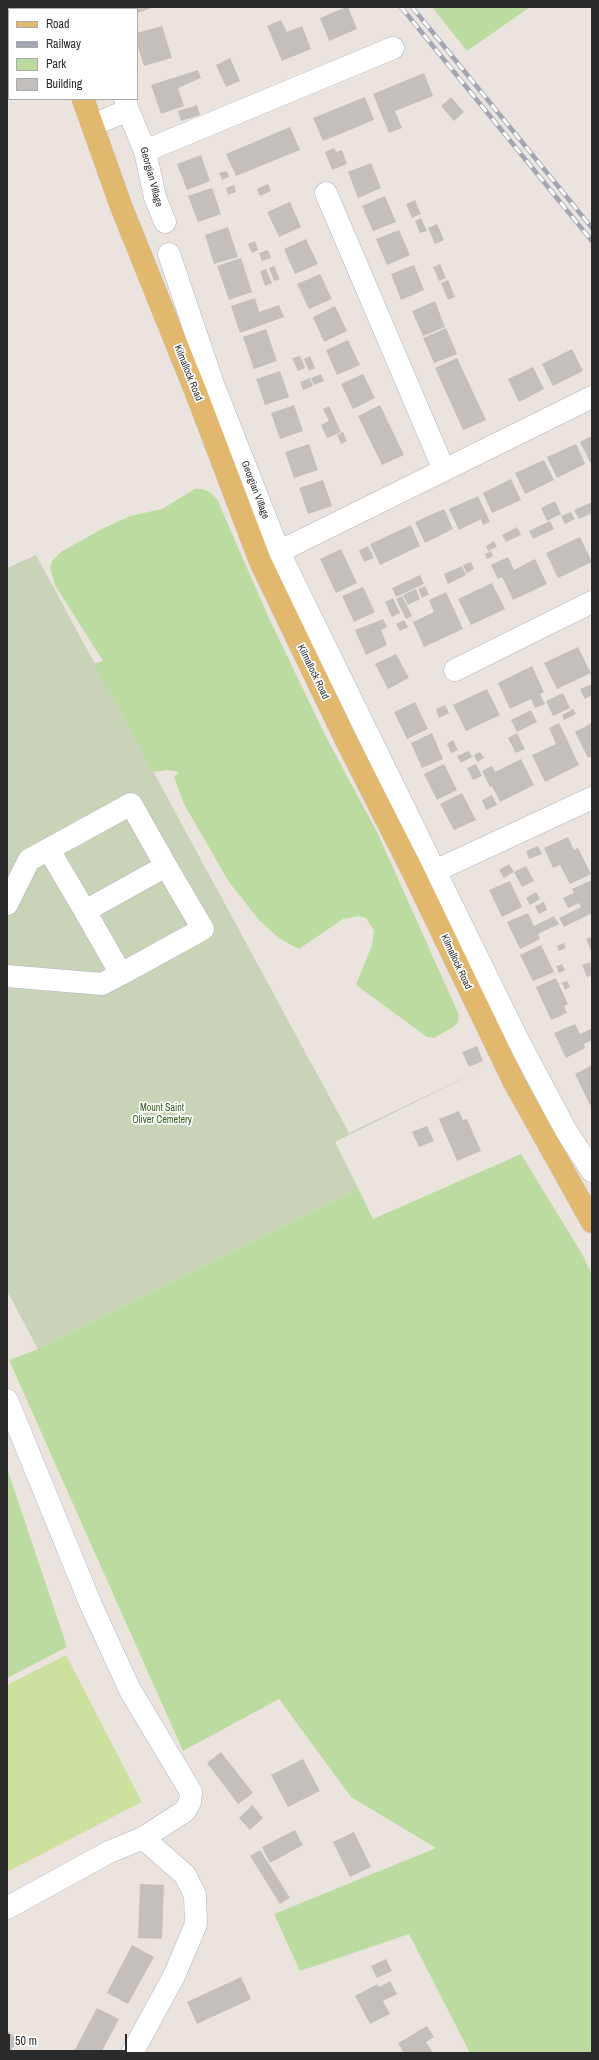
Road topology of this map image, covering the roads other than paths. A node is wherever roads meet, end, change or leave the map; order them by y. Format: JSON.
{"nodes":[{"id":1,"x":393,"y":48,"type":"dead end"},
{"id":2,"x":83,"y":100,"type":"edge"},
{"id":3,"x":126,"y":104,"type":"edge"},
{"id":4,"x":93,"y":126,"type":"junction"},
{"id":5,"x":146,"y":151,"type":"junction"},
{"id":6,"x":326,"y":193,"type":"dead end"},
{"id":7,"x":165,"y":222,"type":"dead end"},
{"id":8,"x":169,"y":254,"type":"dead end"},
{"id":9,"x":204,"y":387,"type":"junction"},
{"id":10,"x":592,"y":397,"type":"edge"},
{"id":11,"x":444,"y":470,"type":"junction"},
{"id":12,"x":279,"y":552,"type":"junction"},
{"id":13,"x":260,"y":560,"type":"junction"},
{"id":14,"x":592,"y":602,"type":"edge"},
{"id":15,"x":455,"y":670,"type":"dead end"},
{"id":16,"x":349,"y":698,"type":"junction"},
{"id":17,"x":330,"y":708,"type":"junction"},
{"id":18,"x":592,"y":798,"type":"edge"},
{"id":19,"x":49,"y":850,"type":"junction"},
{"id":20,"x":166,"y":866,"type":"junction"},
{"id":21,"x":435,"y":871,"type":"junction"},
{"id":22,"x":7,"y":904,"type":"edge"},
{"id":23,"x":85,"y":911,"type":"junction"},
{"id":24,"x":121,"y":974,"type":"junction"},
{"id":25,"x":7,"y":976,"type":"edge"},
{"id":26,"x":477,"y":981,"type":"junction"},
{"id":27,"x":592,"y":1171,"type":"edge"},
{"id":28,"x":592,"y":1222,"type":"edge"},
{"id":29,"x":7,"y":1400,"type":"edge"},
{"id":30,"x":143,"y":1838,"type":"junction"},
{"id":31,"x":7,"y":1908,"type":"edge"},
{"id":32,"x":132,"y":2053,"type":"edge"}],
"edges":[{"from":1,"to":5,"type":"street"},
{"from":2,"to":4,"type":"main road","name":"Kilmallock Road"},
{"from":3,"to":4,"type":"street"},
{"from":3,"to":5,"type":"street","name":"Georgian Village"},
{"from":4,"to":9,"type":"main road","name":"Kilmallock Road"},
{"from":5,"to":7,"type":"street","name":"Georgian Village"},
{"from":6,"to":11,"type":"street"},
{"from":8,"to":9,"type":"street","name":"Georgian Village"},
{"from":9,"to":12,"type":"street","name":"Georgian Village"},
{"from":9,"to":13,"type":"main road","name":"Kilmallock Road"},
{"from":10,"to":11,"type":"street"},
{"from":11,"to":12,"type":"street"},
{"from":12,"to":13,"type":"street"},
{"from":12,"to":16,"type":"street","name":"Georgian Village"},
{"from":13,"to":17,"type":"main road","name":"Kilmallock Road"},
{"from":14,"to":15,"type":"street"},
{"from":16,"to":17,"type":"street"},
{"from":16,"to":21,"type":"street","name":"Georgian Village"},
{"from":17,"to":26,"type":"main road","name":"Kilmallock Road"},
{"from":18,"to":21,"type":"street"},
{"from":19,"to":20,"type":"street"},
{"from":19,"to":22,"type":"street"},
{"from":19,"to":23,"type":"street"},
{"from":20,"to":23,"type":"street"},
{"from":20,"to":24,"type":"street"},
{"from":21,"to":26,"type":"street","name":"Georgian Village"},
{"from":23,"to":24,"type":"street"},
{"from":24,"to":25,"type":"street"},
{"from":26,"to":27,"type":"street","name":"Georgian Village"},
{"from":26,"to":28,"type":"main road","name":"Kilmallock Road"},
{"from":29,"to":30,"type":"street"},
{"from":30,"to":31,"type":"street"},
{"from":30,"to":32,"type":"street"}]}
